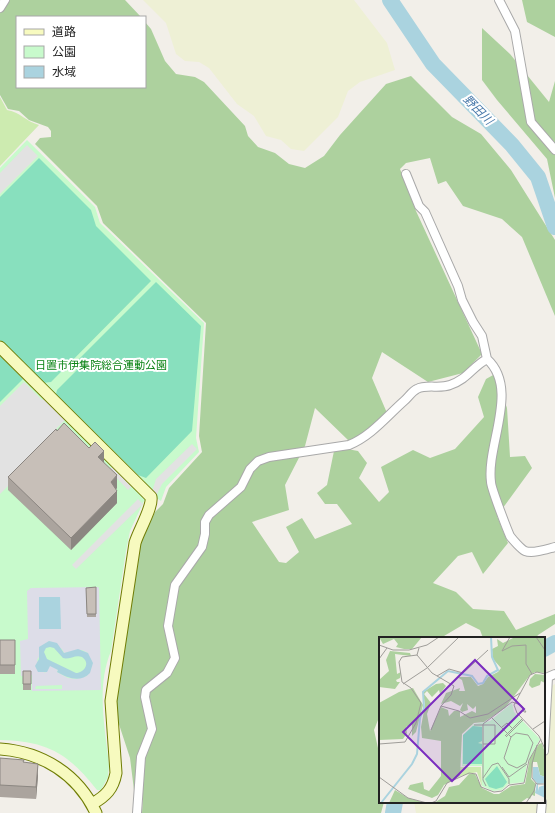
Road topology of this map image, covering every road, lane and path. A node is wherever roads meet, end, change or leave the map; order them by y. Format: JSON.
{"nodes":[{"id":1,"x":5,"y":0,"type":"edge"},
{"id":2,"x":499,"y":0,"type":"edge"},
{"id":3,"x":0,"y":8,"type":"edge"},
{"id":4,"x":555,"y":150,"type":"edge"},
{"id":5,"x":406,"y":174,"type":"dead end"},
{"id":6,"x":0,"y":347,"type":"edge"},
{"id":7,"x":487,"y":359,"type":"junction"},
{"id":8,"x":555,"y":547,"type":"edge"},
{"id":9,"x":555,"y":674,"type":"edge"},
{"id":10,"x":545,"y":732,"type":"edge"},
{"id":11,"x":0,"y":749,"type":"edge"},
{"id":12,"x":542,"y":803,"type":"edge"},
{"id":13,"x":94,"y":808,"type":"edge"},
{"id":14,"x":137,"y":813,"type":"edge"},
{"id":15,"x":541,"y":813,"type":"edge"}],
"edges":[{"from":1,"to":3,"type":"street"},
{"from":2,"to":4,"type":"street"},
{"from":5,"to":7,"type":"street"},
{"from":6,"to":13,"type":"street"},
{"from":7,"to":8,"type":"street"},
{"from":7,"to":14,"type":"street"},
{"from":9,"to":10,"type":"street"},
{"from":11,"to":13,"type":"street"},
{"from":12,"to":15,"type":"street"}]}
